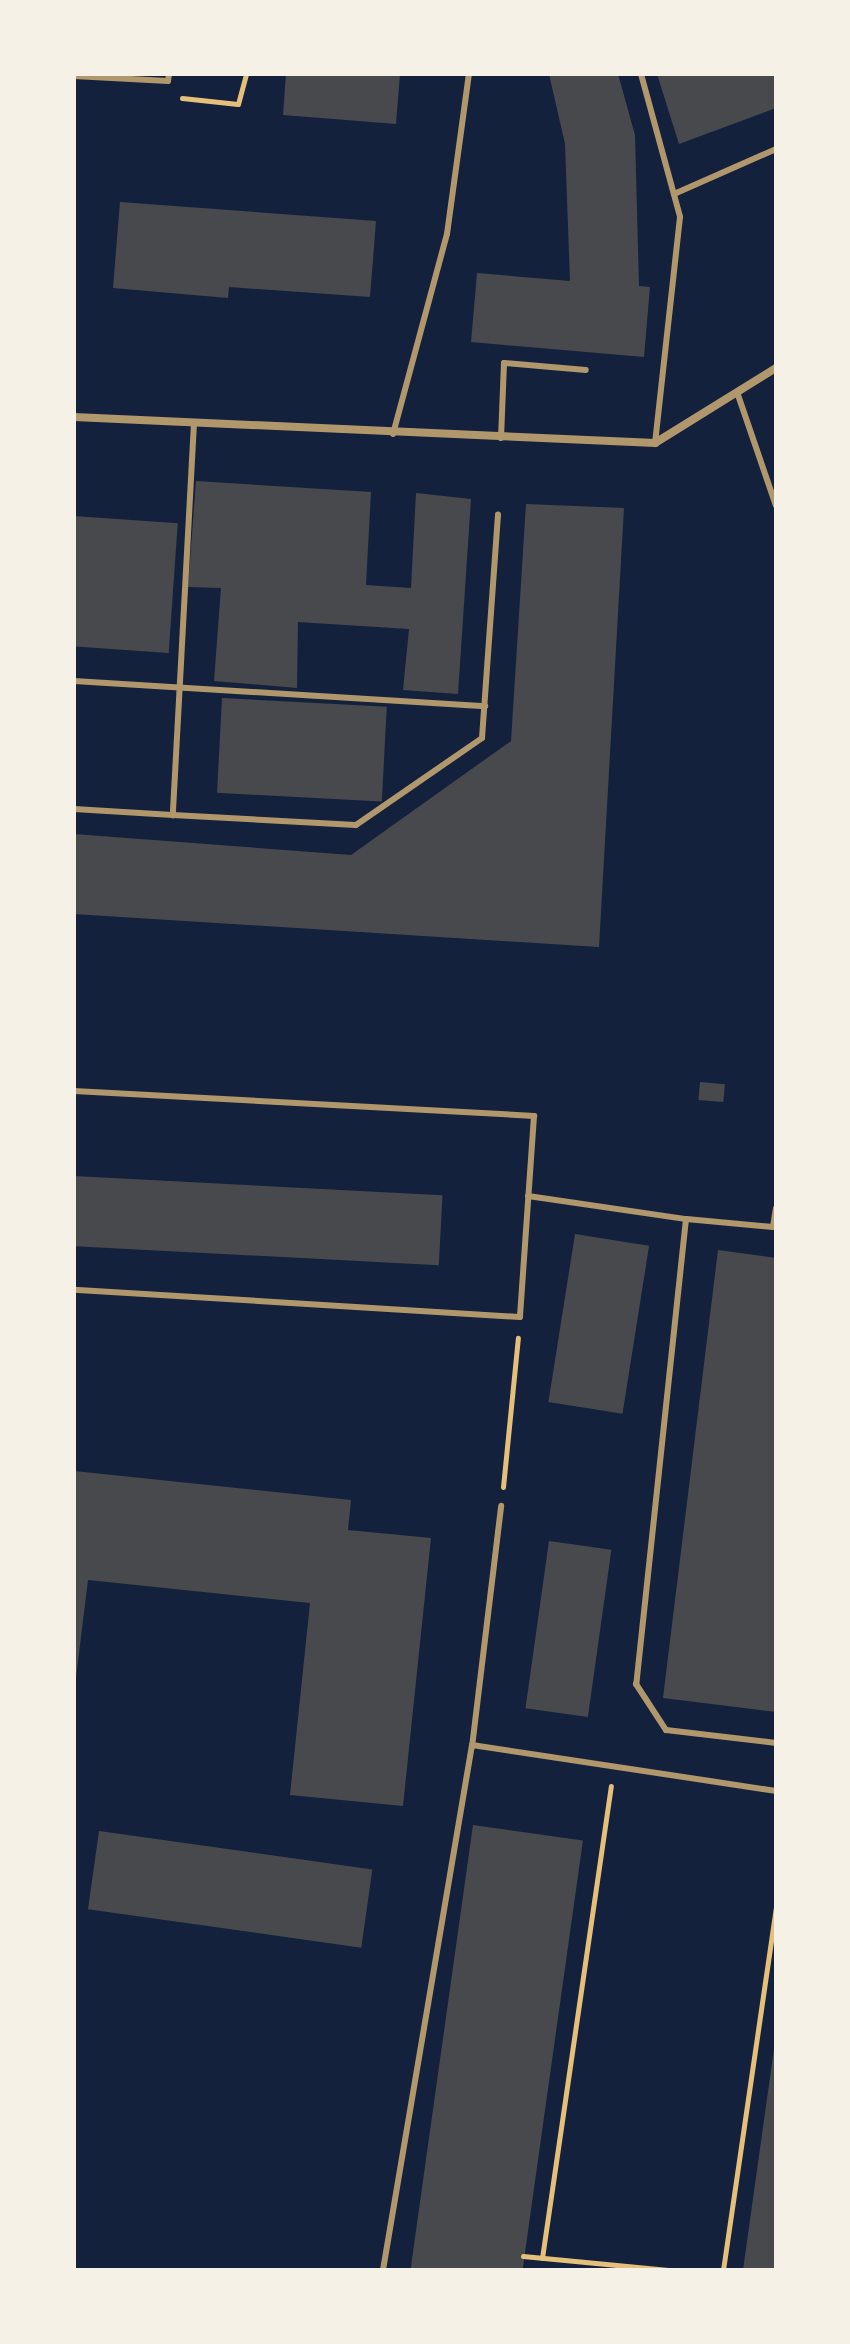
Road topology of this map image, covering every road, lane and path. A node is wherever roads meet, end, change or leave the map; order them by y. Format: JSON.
{"nodes":[{"id":1,"x":169,"y":74,"type":"edge"},
{"id":2,"x":469,"y":74,"type":"edge"},
{"id":3,"x":641,"y":74,"type":"edge"},
{"id":4,"x":74,"y":76,"type":"edge"},
{"id":5,"x":776,"y":149,"type":"edge"},
{"id":6,"x":674,"y":194,"type":"junction"},
{"id":7,"x":776,"y":368,"type":"edge"},
{"id":8,"x":586,"y":370,"type":"dead end"},
{"id":9,"x":737,"y":392,"type":"junction"},
{"id":10,"x":74,"y":417,"type":"edge"},
{"id":11,"x":194,"y":423,"type":"junction"},
{"id":12,"x":393,"y":434,"type":"junction"},
{"id":13,"x":501,"y":438,"type":"junction"},
{"id":14,"x":655,"y":443,"type":"junction"},
{"id":15,"x":776,"y":506,"type":"edge"},
{"id":16,"x":498,"y":515,"type":"dead end"},
{"id":17,"x":74,"y":681,"type":"edge"},
{"id":18,"x":180,"y":687,"type":"junction"},
{"id":19,"x":485,"y":706,"type":"junction"},
{"id":20,"x":74,"y":809,"type":"edge"},
{"id":21,"x":173,"y":815,"type":"junction"},
{"id":22,"x":74,"y":1091,"type":"edge"},
{"id":23,"x":528,"y":1196,"type":"junction"},
{"id":24,"x":776,"y":1208,"type":"edge"},
{"id":25,"x":686,"y":1219,"type":"junction"},
{"id":26,"x":74,"y":1290,"type":"edge"},
{"id":27,"x":520,"y":1317,"type":"junction"},
{"id":28,"x":501,"y":1506,"type":"joint"},
{"id":29,"x":776,"y":1743,"type":"edge"},
{"id":30,"x":471,"y":1751,"type":"junction"},
{"id":31,"x":614,"y":1769,"type":"junction"},
{"id":32,"x":776,"y":1791,"type":"edge"},
{"id":33,"x":776,"y":1908,"type":"edge"},
{"id":34,"x":523,"y":2256,"type":"dead end"},
{"id":35,"x":542,"y":2258,"type":"junction"},
{"id":36,"x":383,"y":2270,"type":"edge"},
{"id":37,"x":668,"y":2270,"type":"edge"},
{"id":38,"x":723,"y":2270,"type":"edge"}],
"edges":[{"from":1,"to":4,"type":"lane"},
{"from":2,"to":12,"type":"lane"},
{"from":3,"to":6,"type":"lane"},
{"from":5,"to":6,"type":"lane"},
{"from":6,"to":14,"type":"lane"},
{"from":7,"to":9,"type":"street"},
{"from":8,"to":13,"type":"lane"},
{"from":9,"to":14,"type":"street"},
{"from":9,"to":15,"type":"lane"},
{"from":10,"to":11,"type":"street"},
{"from":11,"to":12,"type":"street"},
{"from":11,"to":18,"type":"lane"},
{"from":12,"to":13,"type":"street"},
{"from":13,"to":14,"type":"street"},
{"from":16,"to":19,"type":"lane"},
{"from":17,"to":18,"type":"lane"},
{"from":18,"to":19,"type":"lane"},
{"from":18,"to":21,"type":"lane"},
{"from":19,"to":21,"type":"lane"},
{"from":20,"to":21,"type":"lane"},
{"from":22,"to":23,"type":"lane"},
{"from":23,"to":25,"type":"lane"},
{"from":23,"to":27,"type":"lane"},
{"from":24,"to":25,"type":"lane"},
{"from":25,"to":29,"type":"lane"},
{"from":26,"to":27,"type":"lane"},
{"from":27,"to":28,"type":"path"},
{"from":28,"to":30,"type":"lane"},
{"from":30,"to":31,"type":"lane"},
{"from":30,"to":36,"type":"lane"},
{"from":31,"to":32,"type":"lane"},
{"from":31,"to":35,"type":"path"},
{"from":33,"to":38,"type":"path"},
{"from":34,"to":35,"type":"path"},
{"from":35,"to":37,"type":"path"}]}
